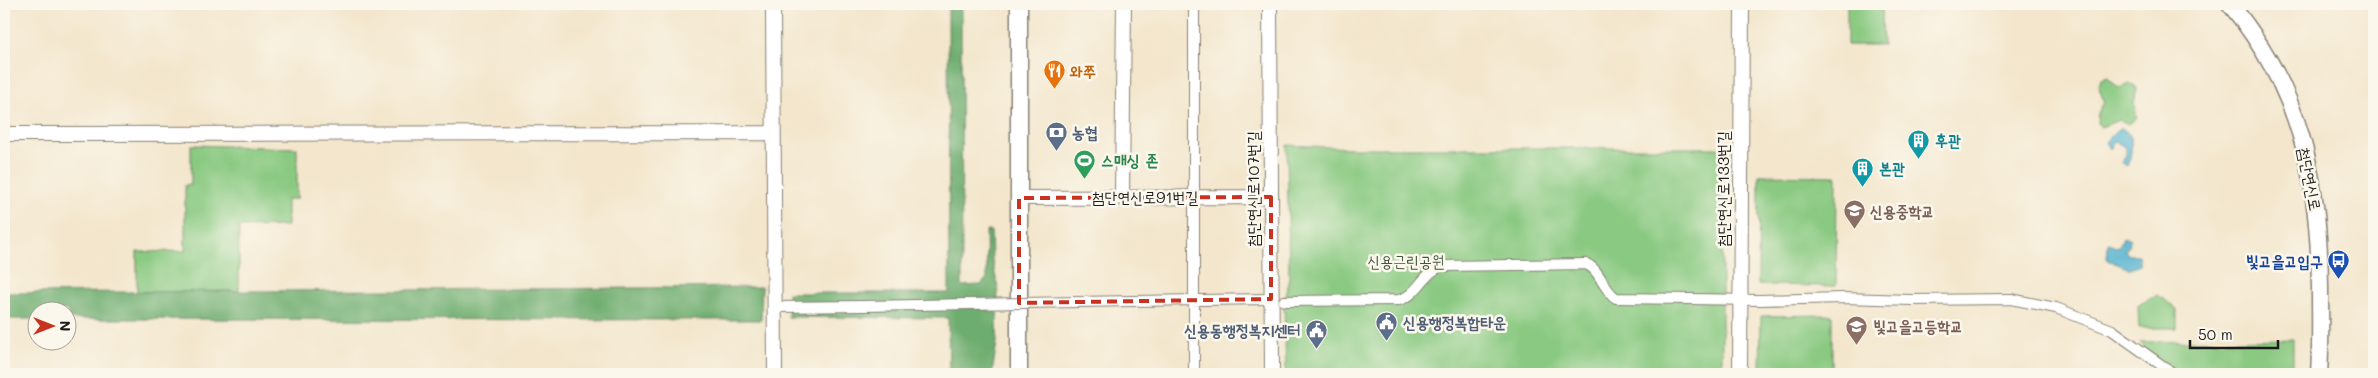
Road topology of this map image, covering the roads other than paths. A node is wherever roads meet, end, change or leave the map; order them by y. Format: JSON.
{"nodes":[{"id":1,"x":773,"y":4,"type":"edge"},
{"id":2,"x":1019,"y":4,"type":"edge"},
{"id":3,"x":1124,"y":4,"type":"edge"},
{"id":4,"x":1194,"y":4,"type":"edge"},
{"id":5,"x":1270,"y":4,"type":"edge"},
{"id":6,"x":1742,"y":4,"type":"edge"},
{"id":7,"x":2230,"y":4,"type":"edge"},
{"id":8,"x":773,"y":133,"type":"junction"},
{"id":9,"x":4,"y":134,"type":"edge"},
{"id":10,"x":1271,"y":196,"type":"junction"},
{"id":11,"x":1122,"y":197,"type":"junction"},
{"id":12,"x":1195,"y":197,"type":"junction"},
{"id":13,"x":1019,"y":198,"type":"junction"},
{"id":14,"x":1195,"y":300,"type":"junction"},
{"id":15,"x":1278,"y":300,"type":"junction"},
{"id":16,"x":1741,"y":300,"type":"junction"},
{"id":17,"x":775,"y":307,"type":"junction"},
{"id":18,"x":775,"y":374,"type":"edge"},
{"id":19,"x":1019,"y":374,"type":"edge"},
{"id":20,"x":1194,"y":374,"type":"edge"},
{"id":21,"x":1272,"y":374,"type":"edge"},
{"id":22,"x":1740,"y":374,"type":"edge"},
{"id":23,"x":2174,"y":374,"type":"edge"},
{"id":24,"x":2319,"y":374,"type":"edge"}],
"edges":[{"from":1,"to":8,"type":"street"},
{"from":2,"to":13,"type":"street"},
{"from":3,"to":11,"type":"street"},
{"from":4,"to":12,"type":"street"},
{"from":5,"to":10,"type":"street","name":"첨단연신로107번길"},
{"from":6,"to":16,"type":"street","name":"첨단연신로133번길"},
{"from":7,"to":24,"type":"street","name":"첨단연신로"},
{"from":8,"to":9,"type":"street"},
{"from":8,"to":17,"type":"street"},
{"from":10,"to":12,"type":"street","name":"첨단연신로91번길"},
{"from":10,"to":15,"type":"street","name":"첨단연신로107번길"},
{"from":11,"to":12,"type":"street","name":"첨단연신로91번길"},
{"from":11,"to":13,"type":"street","name":"첨단연신로91번길"},
{"from":12,"to":14,"type":"street"},
{"from":13,"to":19,"type":"street"},
{"from":14,"to":15,"type":"street"},
{"from":14,"to":17,"type":"street","bridge":true},
{"from":14,"to":20,"type":"street"},
{"from":15,"to":16,"type":"street"},
{"from":15,"to":21,"type":"street","name":"첨단연신로107번길"},
{"from":16,"to":22,"type":"street","name":"첨단연신로133번길"},
{"from":16,"to":23,"type":"street"},
{"from":17,"to":18,"type":"street"}]}
